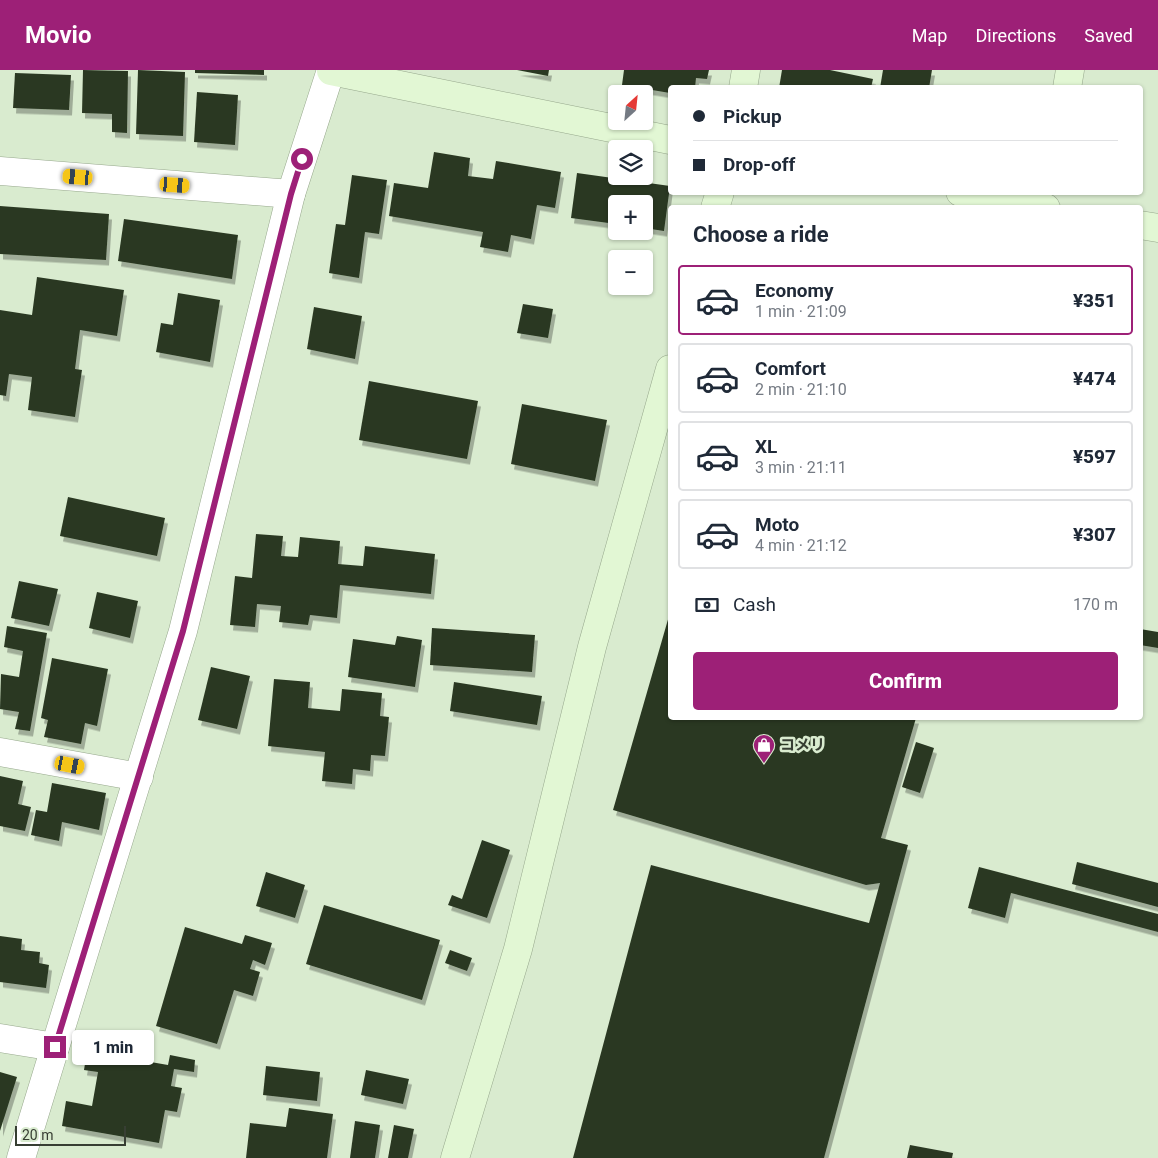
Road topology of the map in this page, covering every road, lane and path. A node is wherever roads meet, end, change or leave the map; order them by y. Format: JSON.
{"nodes":[{"id":1,"x":746,"y":70,"type":"edge"},
{"id":2,"x":1070,"y":70,"type":"edge"},
{"id":3,"x":331,"y":71,"type":"edge"},
{"id":4,"x":744,"y":85,"type":"edge"},
{"id":5,"x":1068,"y":85,"type":"edge"},
{"id":6,"x":668,"y":140,"type":"edge"},
{"id":7,"x":0,"y":171,"type":"edge"},
{"id":8,"x":291,"y":194,"type":"junction"},
{"id":9,"x":976,"y":195,"type":"edge"},
{"id":10,"x":1030,"y":205,"type":"edge"},
{"id":11,"x":1143,"y":226,"type":"edge"},
{"id":12,"x":1158,"y":228,"type":"edge"},
{"id":13,"x":668,"y":376,"type":"edge"},
{"id":14,"x":0,"y":752,"type":"edge"},
{"id":15,"x":139,"y":777,"type":"junction"},
{"id":16,"x":0,"y":1038,"type":"edge"},
{"id":17,"x":55,"y":1047,"type":"junction"},
{"id":18,"x":21,"y":1158,"type":"edge"},
{"id":19,"x":456,"y":1158,"type":"edge"}],
"edges":[{"from":1,"to":4,"type":"street"},
{"from":2,"to":5,"type":"street"},
{"from":3,"to":6,"type":"street"},
{"from":3,"to":8,"type":"street"},
{"from":7,"to":8,"type":"street"},
{"from":8,"to":15,"type":"street"},
{"from":9,"to":10,"type":"street"},
{"from":11,"to":12,"type":"street"},
{"from":13,"to":19,"type":"street"},
{"from":14,"to":15,"type":"street"},
{"from":15,"to":17,"type":"street"},
{"from":16,"to":17,"type":"street"},
{"from":17,"to":18,"type":"street"}]}
